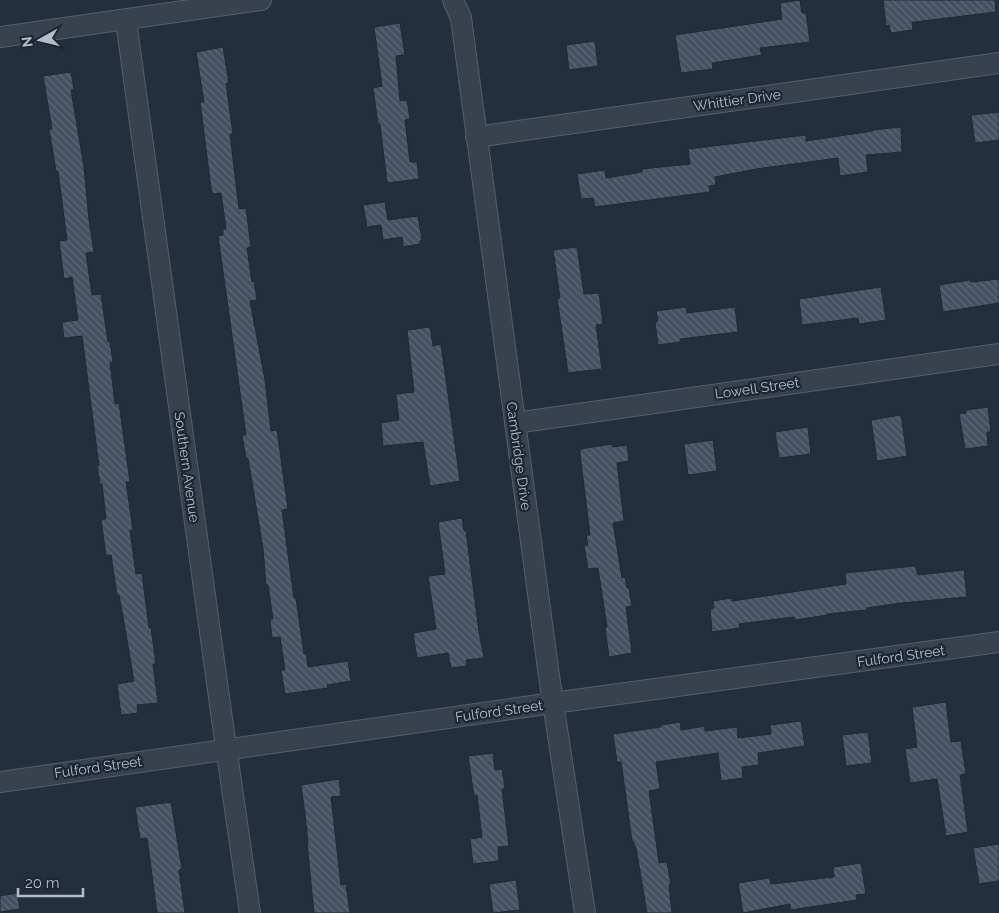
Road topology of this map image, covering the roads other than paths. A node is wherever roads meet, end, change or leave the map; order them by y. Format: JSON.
{"nodes":[{"id":1,"x":261,"y":0,"type":"edge"},
{"id":2,"x":453,"y":0,"type":"edge"},
{"id":3,"x":126,"y":20,"type":"junction"},
{"id":4,"x":0,"y":37,"type":"edge"},
{"id":5,"x":999,"y":63,"type":"edge"},
{"id":6,"x":476,"y":137,"type":"junction"},
{"id":7,"x":999,"y":354,"type":"edge"},
{"id":8,"x":515,"y":422,"type":"junction"},
{"id":9,"x":999,"y":642,"type":"edge"},
{"id":10,"x":553,"y":703,"type":"junction"},
{"id":11,"x":226,"y":749,"type":"junction"},
{"id":12,"x":0,"y":782,"type":"edge"},
{"id":13,"x":250,"y":913,"type":"edge"},
{"id":14,"x":585,"y":913,"type":"edge"}],
"edges":[{"from":1,"to":3,"type":"street"},
{"from":2,"to":6,"type":"street","name":"Cambridge Drive"},
{"from":3,"to":4,"type":"street"},
{"from":3,"to":11,"type":"street","name":"Southern Avenue"},
{"from":5,"to":6,"type":"street","name":"Whittier Drive"},
{"from":6,"to":8,"type":"street","name":"Cambridge Drive"},
{"from":7,"to":8,"type":"street","name":"Lowell Street"},
{"from":8,"to":10,"type":"street","name":"Cambridge Drive"},
{"from":9,"to":10,"type":"street","name":"Fulford Street"},
{"from":10,"to":11,"type":"street","name":"Fulford Street"},
{"from":10,"to":14,"type":"street","name":"Cambridge Drive"},
{"from":11,"to":12,"type":"street","name":"Fulford Street"},
{"from":11,"to":13,"type":"street","name":"Southern Avenue"}]}
